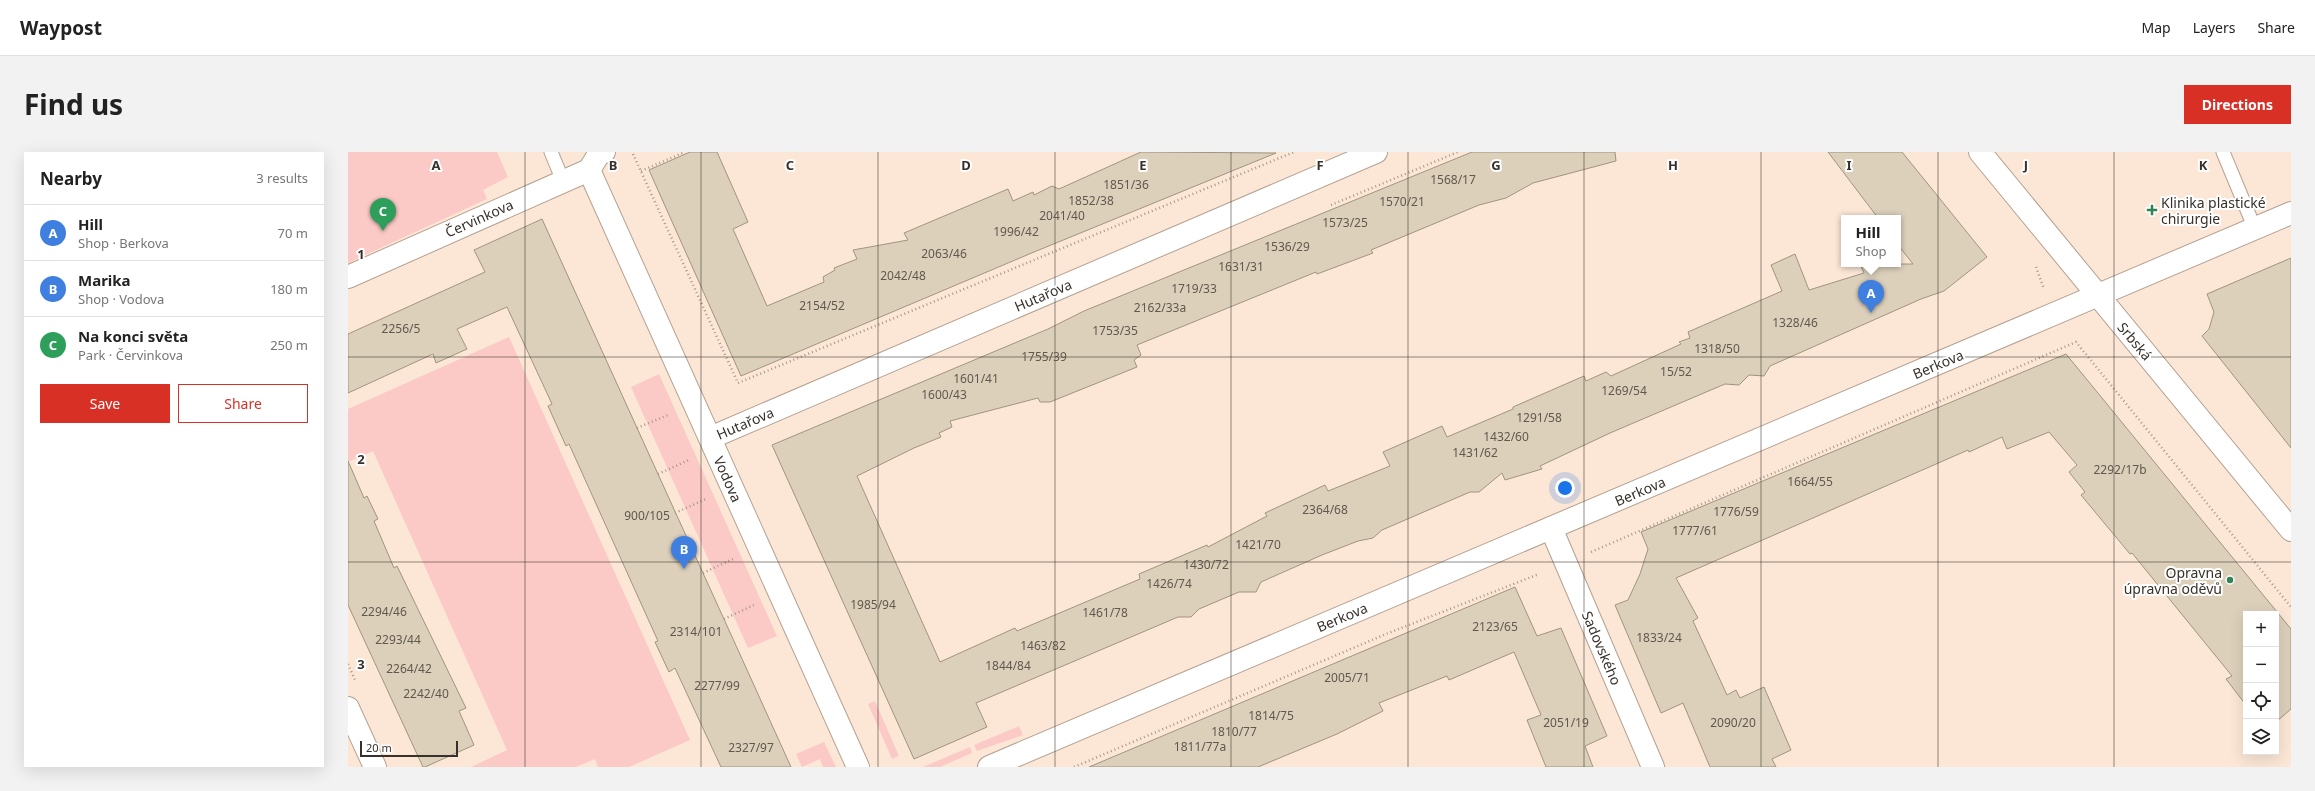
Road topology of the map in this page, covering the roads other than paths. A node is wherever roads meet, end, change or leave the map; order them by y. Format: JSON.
{"nodes":[{"id":1,"x":551,"y":152,"type":"edge"},
{"id":2,"x":1376,"y":152,"type":"edge"},
{"id":3,"x":1980,"y":152,"type":"edge"},
{"id":4,"x":2223,"y":152,"type":"edge"},
{"id":5,"x":597,"y":157,"type":"edge"},
{"id":6,"x":563,"y":181,"type":"junction"},
{"id":7,"x":2291,"y":213,"type":"edge"},
{"id":8,"x":2255,"y":229,"type":"junction"},
{"id":9,"x":348,"y":277,"type":"edge"},
{"id":10,"x":2098,"y":296,"type":"junction"},
{"id":11,"x":712,"y":443,"type":"junction"},
{"id":12,"x":1551,"y":528,"type":"junction"},
{"id":13,"x":2291,"y":530,"type":"edge"},
{"id":14,"x":348,"y":708,"type":"edge"},
{"id":15,"x":375,"y":767,"type":"edge"},
{"id":16,"x":858,"y":767,"type":"edge"},
{"id":17,"x":988,"y":767,"type":"edge"},
{"id":18,"x":1652,"y":767,"type":"edge"}],
"edges":[{"from":1,"to":6,"type":"lane"},
{"from":2,"to":11,"type":"street","name":"Hutařova"},
{"from":3,"to":10,"type":"street","name":"Srbská"},
{"from":4,"to":8,"type":"lane"},
{"from":5,"to":6,"type":"street","name":"Červinkova"},
{"from":5,"to":11,"type":"street","name":"Vodova"},
{"from":6,"to":9,"type":"street","name":"Červinkova"},
{"from":7,"to":8,"type":"street","name":"Berkova"},
{"from":8,"to":10,"type":"street","name":"Berkova"},
{"from":10,"to":12,"type":"street","name":"Berkova"},
{"from":10,"to":13,"type":"street","name":"Srbská"},
{"from":11,"to":16,"type":"street","name":"Vodova"},
{"from":12,"to":17,"type":"street","name":"Berkova"},
{"from":12,"to":18,"type":"street","name":"Sadovského"},
{"from":14,"to":15,"type":"street"}]}
